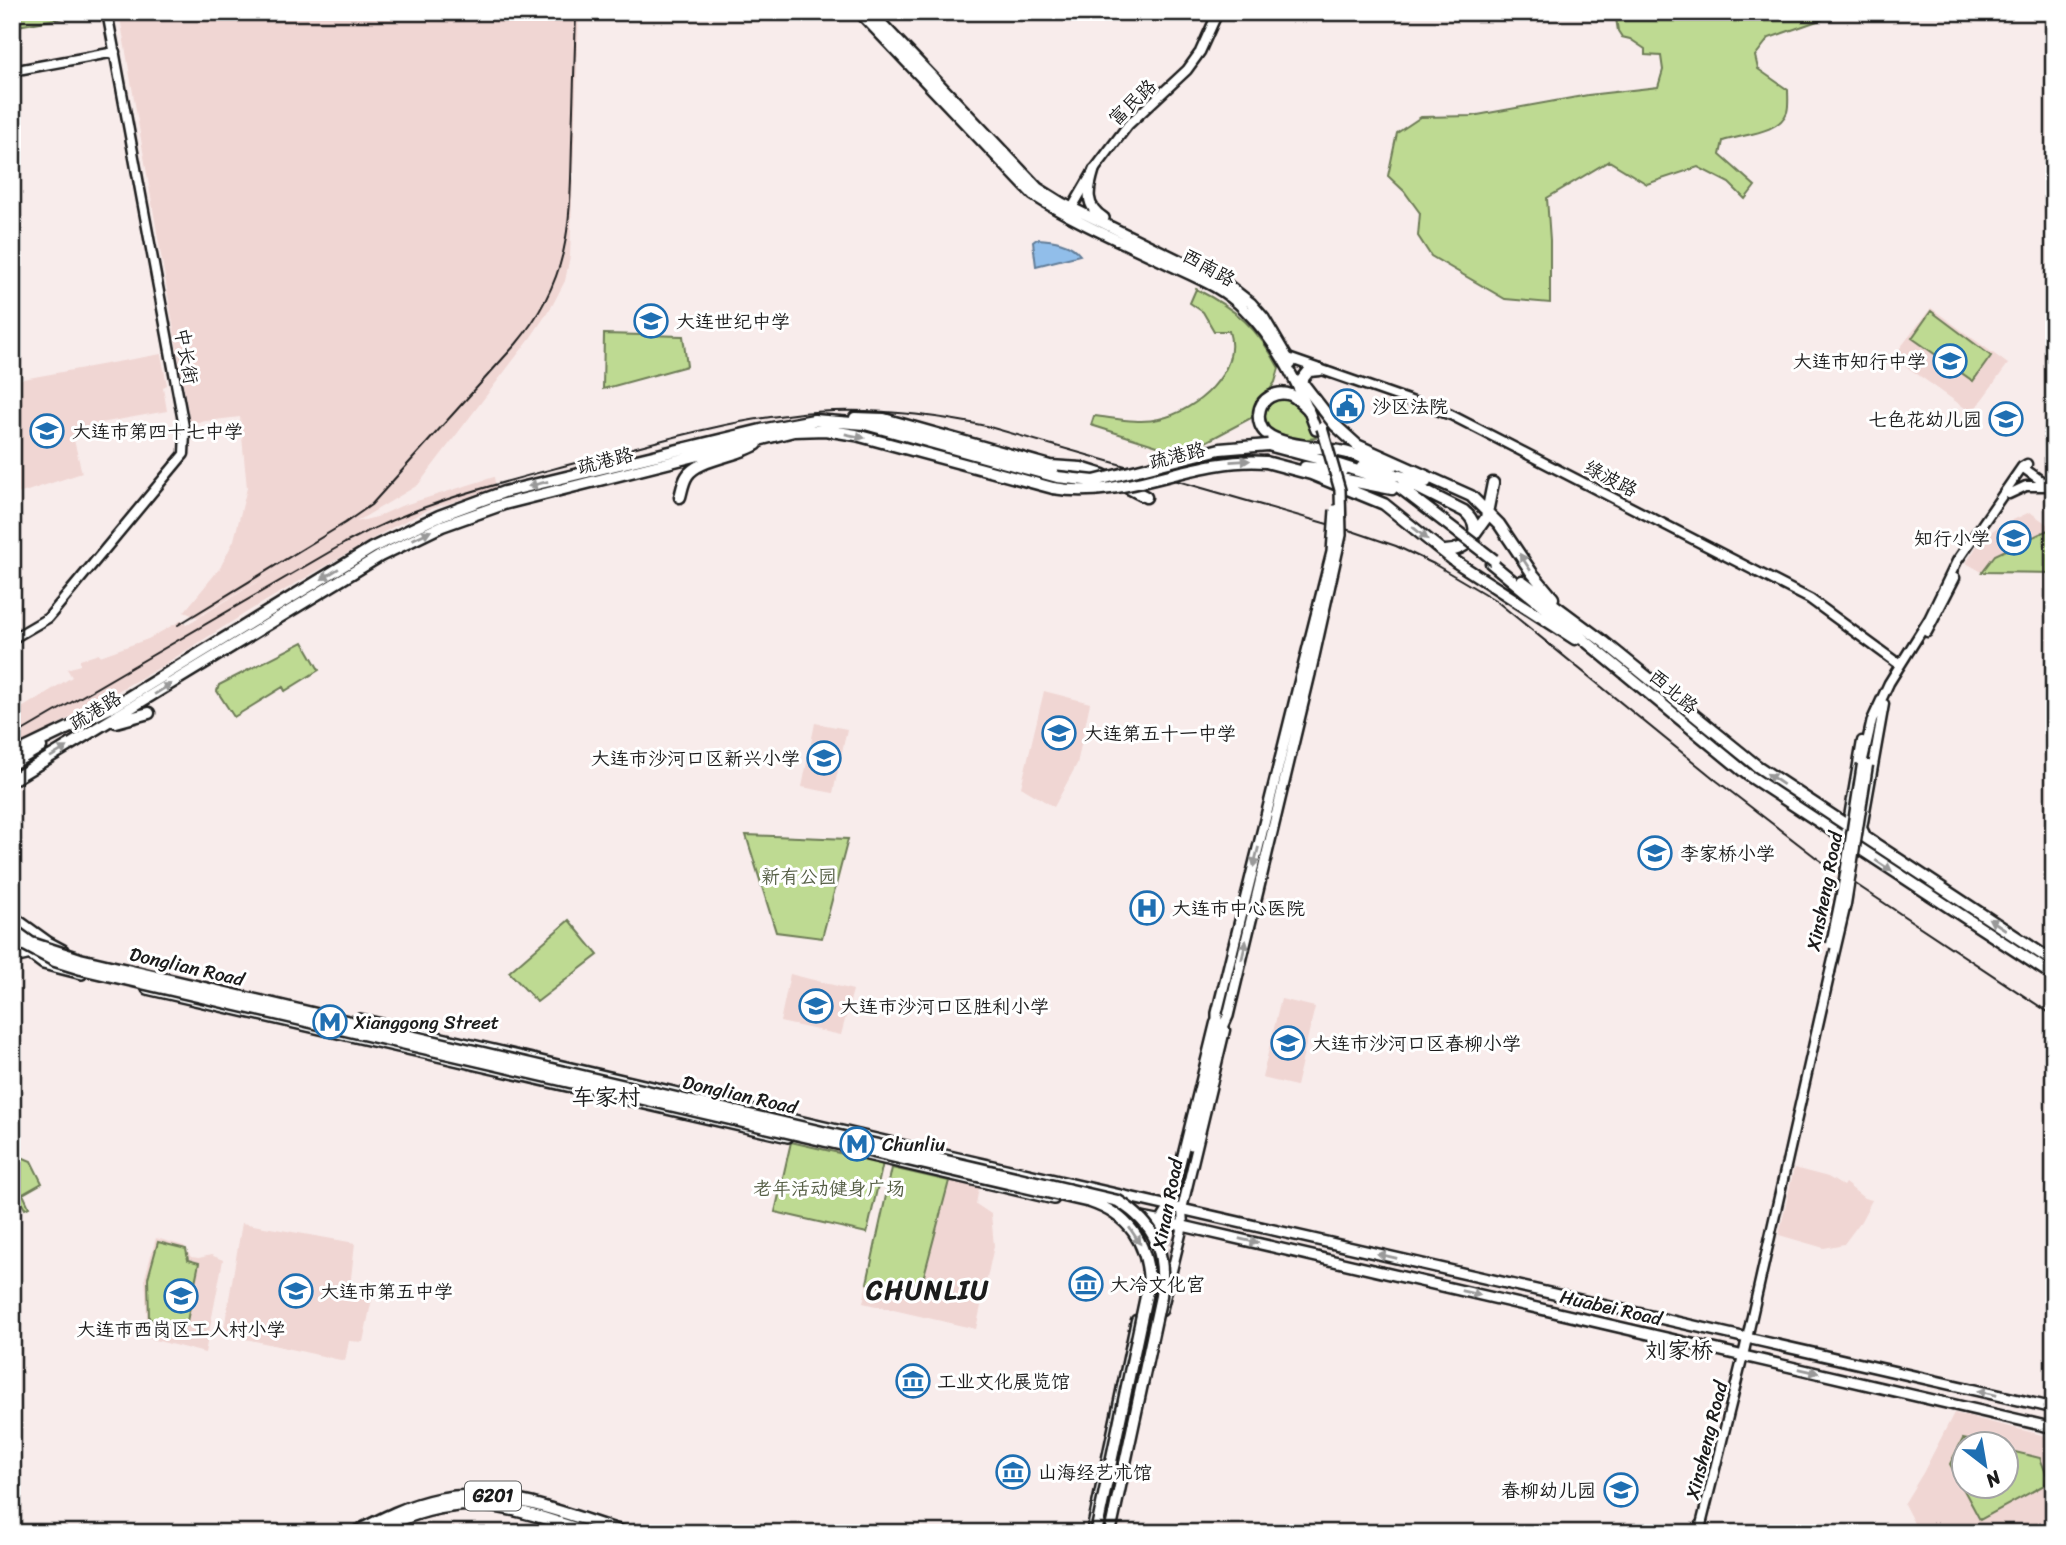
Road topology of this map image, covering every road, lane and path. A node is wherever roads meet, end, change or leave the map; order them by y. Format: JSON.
{"nodes":[{"id":1,"x":107,"y":12,"type":"edge"},
{"id":2,"x":859,"y":12,"type":"edge"},
{"id":3,"x":871,"y":12,"type":"edge"},
{"id":4,"x":1217,"y":12,"type":"edge"},
{"id":5,"x":115,"y":52,"type":"junction"},
{"id":6,"x":12,"y":71,"type":"edge"},
{"id":7,"x":1094,"y":170,"type":"junction"},
{"id":8,"x":1070,"y":212,"type":"junction"},
{"id":9,"x":1129,"y":235,"type":"junction"},
{"id":10,"x":1288,"y":358,"type":"junction"},
{"id":11,"x":1320,"y":370,"type":"junction"},
{"id":12,"x":1301,"y":381,"type":"junction"},
{"id":13,"x":1308,"y":409,"type":"junction"},
{"id":14,"x":814,"y":420,"type":"junction"},
{"id":15,"x":1319,"y":429,"type":"junction"},
{"id":16,"x":765,"y":438,"type":"junction"},
{"id":17,"x":1268,"y":444,"type":"junction"},
{"id":18,"x":1266,"y":462,"type":"junction"},
{"id":19,"x":2025,"y":467,"type":"junction"},
{"id":20,"x":1392,"y":473,"type":"junction"},
{"id":21,"x":1311,"y":474,"type":"junction"},
{"id":22,"x":1427,"y":482,"type":"junction"},
{"id":23,"x":2052,"y":486,"type":"edge"},
{"id":24,"x":1451,"y":488,"type":"junction"},
{"id":25,"x":1392,"y":489,"type":"junction"},
{"id":26,"x":2009,"y":494,"type":"junction"},
{"id":27,"x":1471,"y":496,"type":"junction"},
{"id":28,"x":680,"y":497,"type":"dead end"},
{"id":29,"x":1146,"y":497,"type":"dead end"},
{"id":30,"x":1488,"y":511,"type":"junction"},
{"id":31,"x":1457,"y":535,"type":"junction"},
{"id":32,"x":1473,"y":537,"type":"junction"},
{"id":33,"x":1442,"y":551,"type":"junction"},
{"id":34,"x":12,"y":639,"type":"edge"},
{"id":35,"x":1606,"y":650,"type":"junction"},
{"id":36,"x":1900,"y":665,"type":"junction"},
{"id":37,"x":1306,"y":673,"type":"junction"},
{"id":38,"x":1884,"y":704,"type":"junction"},
{"id":39,"x":114,"y":706,"type":"junction"},
{"id":40,"x":149,"y":713,"type":"dead end"},
{"id":41,"x":1872,"y":720,"type":"junction"},
{"id":42,"x":105,"y":724,"type":"junction"},
{"id":43,"x":12,"y":755,"type":"edge"},
{"id":44,"x":12,"y":764,"type":"edge"},
{"id":45,"x":1865,"y":765,"type":"junction"},
{"id":46,"x":12,"y":780,"type":"edge"},
{"id":47,"x":1851,"y":806,"type":"junction"},
{"id":48,"x":1832,"y":816,"type":"junction"},
{"id":49,"x":1852,"y":832,"type":"junction"},
{"id":50,"x":12,"y":916,"type":"edge"},
{"id":51,"x":12,"y":929,"type":"edge"},
{"id":52,"x":12,"y":939,"type":"edge"},
{"id":53,"x":61,"y":949,"type":"junction"},
{"id":54,"x":29,"y":955,"type":"junction"},
{"id":55,"x":12,"y":961,"type":"edge"},
{"id":56,"x":2054,"y":961,"type":"edge"},
{"id":57,"x":43,"y":964,"type":"junction"},
{"id":58,"x":2054,"y":976,"type":"edge"},
{"id":59,"x":1217,"y":1013,"type":"junction"},
{"id":60,"x":1228,"y":1016,"type":"junction"},
{"id":61,"x":1217,"y":1041,"type":"junction"},
{"id":62,"x":1191,"y":1145,"type":"tunnel mouth"},
{"id":63,"x":1170,"y":1206,"type":"junction"},
{"id":64,"x":1182,"y":1209,"type":"junction"},
{"id":65,"x":1160,"y":1222,"type":"junction"},
{"id":66,"x":1183,"y":1226,"type":"junction"},
{"id":67,"x":1151,"y":1309,"type":"tunnel mouth"},
{"id":68,"x":1743,"y":1337,"type":"junction"},
{"id":69,"x":1743,"y":1356,"type":"junction"},
{"id":70,"x":1123,"y":1376,"type":"junction"},
{"id":71,"x":1146,"y":1381,"type":"junction"},
{"id":72,"x":1131,"y":1396,"type":"junction"},
{"id":73,"x":2054,"y":1408,"type":"edge"},
{"id":74,"x":1139,"y":1418,"type":"junction"},
{"id":75,"x":2054,"y":1428,"type":"edge"},
{"id":76,"x":1117,"y":1450,"type":"junction"},
{"id":77,"x":1105,"y":1464,"type":"junction"},
{"id":78,"x":354,"y":1533,"type":"edge"},
{"id":79,"x":369,"y":1533,"type":"edge"},
{"id":80,"x":591,"y":1533,"type":"edge"},
{"id":81,"x":626,"y":1533,"type":"edge"},
{"id":82,"x":1103,"y":1533,"type":"edge"},
{"id":83,"x":1699,"y":1533,"type":"edge"}],
"edges":[{"from":1,"to":5,"type":"main road","name":"中长街"},
{"from":2,"to":8,"type":"main road","name":"西南路"},
{"from":3,"to":8,"type":"main road","name":"西南路"},
{"from":4,"to":7,"type":"main road","name":"富民路"},
{"from":5,"to":6,"type":"main road"},
{"from":5,"to":34,"type":"main road","name":"中长街"},
{"from":7,"to":8,"type":"main road","name":"富民路"},
{"from":7,"to":9,"type":"main road"},
{"from":8,"to":9,"type":"main road","name":"西南路"},
{"from":8,"to":13,"type":"main road","name":"西南路"},
{"from":9,"to":10,"type":"main road","name":"西南路"},
{"from":10,"to":11,"type":"main road","name":"绿波路"},
{"from":10,"to":12,"type":"main road","name":"西南路"},
{"from":11,"to":12,"type":"highway"},
{"from":11,"to":36,"type":"main road","name":"绿波路"},
{"from":12,"to":15,"type":"main road","name":"西南路"},
{"from":12,"to":24,"type":"highway"},
{"from":13,"to":15,"type":"main road","name":"西南路"},
{"from":13,"to":22,"type":"highway"},
{"from":14,"to":17,"type":"highway","bridge":true},
{"from":14,"to":29,"type":"highway"},
{"from":14,"to":39,"type":"highway","one_way":true},
{"from":15,"to":37,"type":"main road","name":"西南路","bridge":true},
{"from":16,"to":18,"type":"highway","name":"疏港路","one_way":true,"bridge":true},
{"from":16,"to":28,"type":"highway"},
{"from":42,"to":16,"type":"highway","name":"疏港路","one_way":true},
{"from":17,"to":20,"type":"highway"},
{"from":17,"to":31,"type":"highway","name":"西北路"},
{"from":18,"to":21,"type":"highway"},
{"from":18,"to":25,"type":"highway","name":"西北路"},
{"from":19,"to":23,"type":"main road"},
{"from":19,"to":26,"type":"main road","name":"Xinsheng Road"},
{"from":19,"to":36,"type":"main road","name":"Xinsheng Road"},
{"from":20,"to":22,"type":"highway"},
{"from":20,"to":32,"type":"highway"},
{"from":21,"to":25,"type":"highway"},
{"from":21,"to":33,"type":"highway","one_way":true},
{"from":22,"to":24,"type":"highway"},
{"from":23,"to":26,"type":"main road"},
{"from":24,"to":27,"type":"highway"},
{"from":25,"to":31,"type":"highway","name":"西北路"},
{"from":26,"to":38,"type":"main road","name":"Xinsheng Road"},
{"from":27,"to":30,"type":"highway"},
{"from":27,"to":30,"type":"highway"},
{"from":30,"to":32,"type":"highway"},
{"from":35,"to":30,"type":"highway","one_way":true},
{"from":31,"to":35,"type":"highway","name":"西北路","bridge":true},
{"from":32,"to":33,"type":"highway"},
{"from":33,"to":35,"type":"highway"},
{"from":48,"to":35,"type":"highway","name":"西北路","one_way":true},
{"from":35,"to":49,"type":"highway","name":"西北路"},
{"from":36,"to":41,"type":"main road","name":"Xinsheng Road"},
{"from":37,"to":59,"type":"main road","name":"Xinan Road","one_way":true},
{"from":60,"to":37,"type":"main road","name":"Xinan Road","one_way":true},
{"from":38,"to":45,"type":"main road","name":"Xinsheng Road"},
{"from":38,"to":49,"type":"main road"},
{"from":39,"to":43,"type":"highway"},
{"from":39,"to":44,"type":"highway"},
{"from":40,"to":42,"type":"highway"},
{"from":41,"to":45,"type":"main road","name":"Xinsheng Road"},
{"from":41,"to":47,"type":"main road"},
{"from":46,"to":42,"type":"highway","name":"疏港路","one_way":true},
{"from":45,"to":68,"type":"main road","name":"Xinsheng Road","bridge":true},
{"from":47,"to":48,"type":"main road"},
{"from":47,"to":49,"type":"main road"},
{"from":48,"to":49,"type":"highway","name":"西北路"},
{"from":56,"to":49,"type":"highway","name":"西北路","one_way":true},
{"from":49,"to":58,"type":"highway","name":"西北路","one_way":true},
{"from":50,"to":53,"type":"main road","name":"Huabei Road"},
{"from":51,"to":82,"type":"highway","name":"Donglian Road","bridge":true},
{"from":52,"to":54,"type":"main road","name":"Huabei Road"},
{"from":52,"to":82,"type":"highway","name":"Donglian Road","one_way":true,"bridge":true},
{"from":53,"to":54,"type":"main road"},
{"from":53,"to":63,"type":"main road","name":"Huabei Road"},
{"from":54,"to":55,"type":"main road"},
{"from":54,"to":57,"type":"main road","name":"Huabei Road"},
{"from":55,"to":57,"type":"main road"},
{"from":57,"to":65,"type":"main road","name":"Huabei Road"},
{"from":59,"to":61,"type":"main road","name":"Xinan Road"},
{"from":59,"to":63,"type":"main road","name":"Xinan Road"},
{"from":60,"to":61,"type":"main road","name":"Xinan Road"},
{"from":60,"to":64,"type":"main road","name":"Xinan Road"},
{"from":61,"to":62,"type":"main road","name":"Xinan Road"},
{"from":63,"to":64,"type":"main road","name":"Huabei Road"},
{"from":63,"to":65,"type":"main road","name":"Xinan Road"},
{"from":64,"to":66,"type":"main road","name":"Xinan Road"},
{"from":68,"to":64,"type":"main road","name":"Huabei Road","one_way":true},
{"from":65,"to":66,"type":"main road","name":"Huabei Road"},
{"from":65,"to":70,"type":"main road","name":"Xinan Road"},
{"from":66,"to":69,"type":"main road","name":"Huabei Road","one_way":true},
{"from":66,"to":71,"type":"main road","name":"Xinan Road"},
{"from":67,"to":72,"type":"main road"},
{"from":68,"to":69,"type":"main road","name":"Xinsheng Road"},
{"from":73,"to":68,"type":"main road","name":"Huabei Road","one_way":true},
{"from":69,"to":75,"type":"main road","name":"Huabei Road","one_way":true},
{"from":69,"to":83,"type":"main road","name":"Xinsheng Road"},
{"from":70,"to":72,"type":"main road"},
{"from":70,"to":77,"type":"main road","name":"Xinan Road"},
{"from":71,"to":72,"type":"main road"},
{"from":71,"to":74,"type":"main road","name":"Xinan Road"},
{"from":72,"to":74,"type":"main road"},
{"from":72,"to":76,"type":"main road"},
{"from":72,"to":82,"type":"main road"},
{"from":74,"to":82,"type":"main road","name":"Xinan Road","bridge":true},
{"from":76,"to":77,"type":"main road"},
{"from":76,"to":82,"type":"main road"},
{"from":77,"to":82,"type":"main road","name":"Xinan Road","bridge":true},
{"from":78,"to":81,"type":"highway","number":"G201"},
{"from":79,"to":80,"type":"highway","number":"G201"}]}
